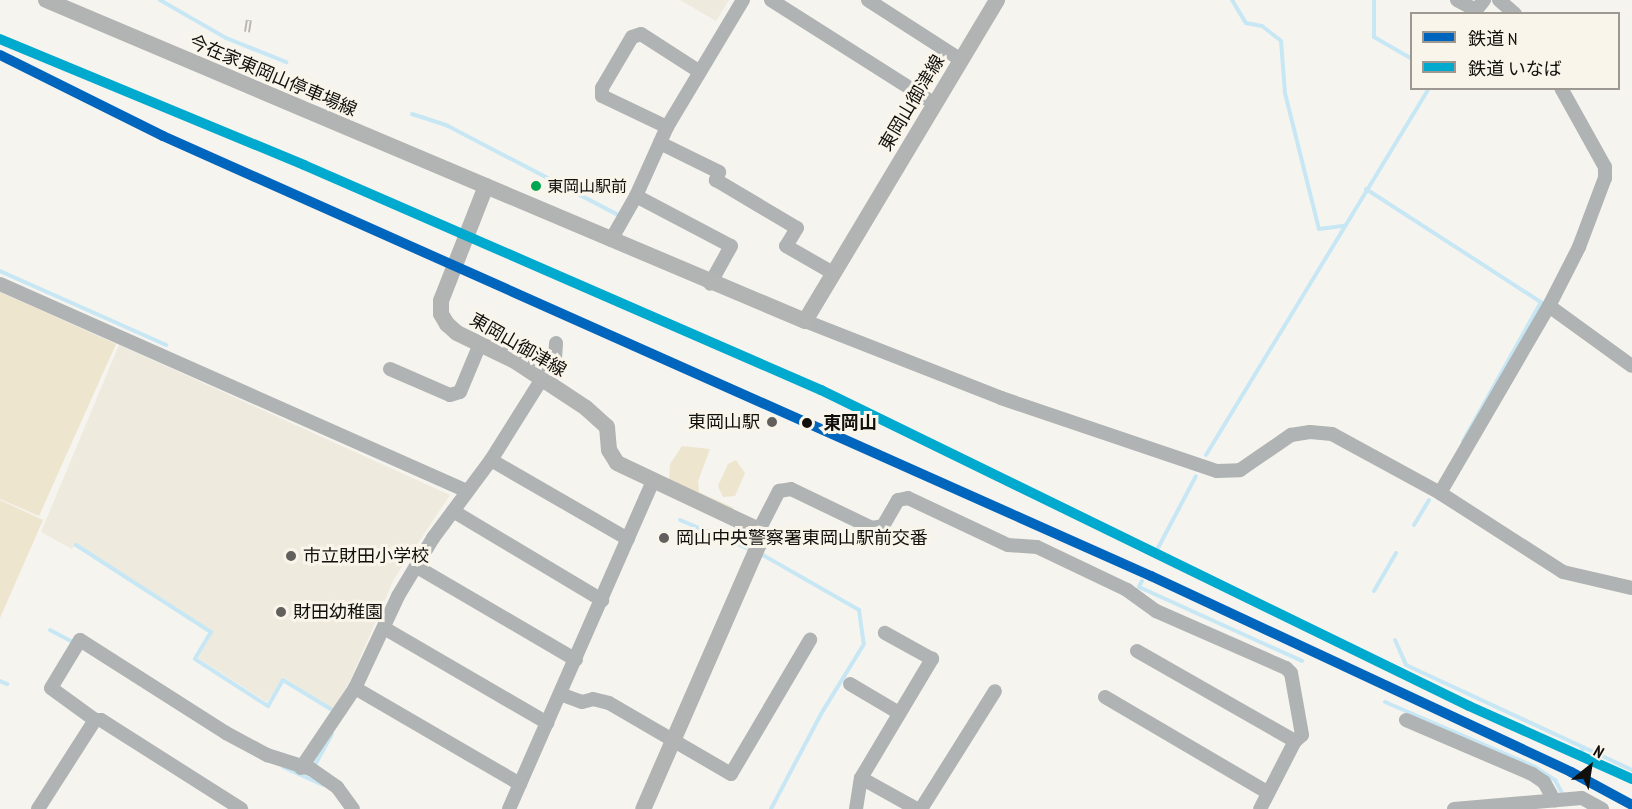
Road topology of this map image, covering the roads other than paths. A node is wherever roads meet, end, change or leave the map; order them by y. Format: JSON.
{"nodes":[{"id":1,"x":46,"y":0,"type":"edge"},
{"id":2,"x":743,"y":0,"type":"edge"},
{"id":3,"x":771,"y":0,"type":"edge"},
{"id":4,"x":868,"y":0,"type":"edge"},
{"id":5,"x":997,"y":0,"type":"edge"},
{"id":6,"x":1457,"y":0,"type":"edge"},
{"id":7,"x":1484,"y":0,"type":"edge"},
{"id":8,"x":1499,"y":0,"type":"edge"},
{"id":9,"x":1513,"y":12,"type":"edge"},
{"id":10,"x":962,"y":60,"type":"junction"},
{"id":11,"x":700,"y":72,"type":"junction"},
{"id":12,"x":1562,"y":90,"type":"edge"},
{"id":13,"x":935,"y":104,"type":"junction"},
{"id":14,"x":667,"y":128,"type":"junction"},
{"id":15,"x":660,"y":144,"type":"junction"},
{"id":16,"x":486,"y":186,"type":"junction"},
{"id":17,"x":636,"y":196,"type":"junction"},
{"id":18,"x":611,"y":240,"type":"junction"},
{"id":19,"x":832,"y":273,"type":"junction"},
{"id":20,"x":0,"y":284,"type":"edge"},
{"id":21,"x":710,"y":284,"type":"junction"},
{"id":22,"x":1549,"y":306,"type":"junction"},
{"id":23,"x":805,"y":321,"type":"junction"},
{"id":24,"x":556,"y":343,"type":"dead end"},
{"id":25,"x":480,"y":344,"type":"junction"},
{"id":26,"x":1632,"y":366,"type":"edge"},
{"id":27,"x":390,"y":369,"type":"dead end"},
{"id":28,"x":542,"y":380,"type":"junction"},
{"id":29,"x":491,"y":460,"type":"junction"},
{"id":30,"x":653,"y":481,"type":"junction"},
{"id":31,"x":467,"y":490,"type":"junction"},
{"id":32,"x":1440,"y":493,"type":"junction"},
{"id":33,"x":453,"y":511,"type":"junction"},
{"id":34,"x":759,"y":530,"type":"junction"},
{"id":35,"x":628,"y":539,"type":"junction"},
{"id":36,"x":417,"y":567,"type":"junction"},
{"id":37,"x":1632,"y":588,"type":"edge"},
{"id":38,"x":602,"y":600,"type":"junction"},
{"id":39,"x":384,"y":628,"type":"junction"},
{"id":40,"x":885,"y":633,"type":"dead end"},
{"id":41,"x":810,"y":640,"type":"dead end"},
{"id":42,"x":1137,"y":651,"type":"dead end"},
{"id":43,"x":576,"y":660,"type":"junction"},
{"id":44,"x":850,"y":684,"type":"dead end"},
{"id":45,"x":355,"y":688,"type":"junction"},
{"id":46,"x":995,"y":691,"type":"dead end"},
{"id":47,"x":560,"y":694,"type":"junction"},
{"id":48,"x":1105,"y":697,"type":"dead end"},
{"id":49,"x":898,"y":713,"type":"junction"},
{"id":50,"x":95,"y":720,"type":"junction"},
{"id":51,"x":1406,"y":720,"type":"dead end"},
{"id":52,"x":547,"y":723,"type":"junction"},
{"id":53,"x":673,"y":738,"type":"junction"},
{"id":54,"x":1295,"y":741,"type":"junction"},
{"id":55,"x":301,"y":768,"type":"junction"},
{"id":56,"x":860,"y":782,"type":"junction"},
{"id":57,"x":520,"y":784,"type":"junction"},
{"id":58,"x":1268,"y":792,"type":"junction"},
{"id":59,"x":1556,"y":800,"type":"junction"},
{"id":60,"x":38,"y":809,"type":"edge"},
{"id":61,"x":241,"y":809,"type":"edge"},
{"id":62,"x":353,"y":809,"type":"edge"},
{"id":63,"x":509,"y":809,"type":"edge"},
{"id":64,"x":643,"y":809,"type":"edge"},
{"id":65,"x":856,"y":809,"type":"edge"},
{"id":66,"x":919,"y":809,"type":"edge"},
{"id":67,"x":1260,"y":809,"type":"edge"},
{"id":68,"x":1454,"y":809,"type":"edge"},
{"id":69,"x":1602,"y":809,"type":"edge"}],
"edges":[{"from":1,"to":16,"type":"main road","name":"今在家東岡山停車場線"},
{"from":2,"to":11,"type":"street"},
{"from":3,"to":13,"type":"street"},
{"from":4,"to":10,"type":"street"},
{"from":5,"to":10,"type":"main road","name":"東岡山御津線"},
{"from":6,"to":7,"type":"street"},
{"from":8,"to":9,"type":"street"},
{"from":10,"to":13,"type":"main road","name":"東岡山御津線"},
{"from":11,"to":14,"type":"street"},
{"from":11,"to":14,"type":"street"},
{"from":12,"to":22,"type":"street"},
{"from":13,"to":19,"type":"main road","name":"東岡山御津線"},
{"from":14,"to":15,"type":"street"},
{"from":15,"to":17,"type":"street"},
{"from":15,"to":19,"type":"street"},
{"from":16,"to":18,"type":"main road"},
{"from":16,"to":25,"type":"main road","name":"東岡山御津線"},
{"from":17,"to":18,"type":"street"},
{"from":17,"to":21,"type":"street"},
{"from":18,"to":21,"type":"main road"},
{"from":19,"to":23,"type":"main road","name":"東岡山御津線"},
{"from":20,"to":31,"type":"street"},
{"from":21,"to":23,"type":"main road"},
{"from":22,"to":26,"type":"street"},
{"from":22,"to":32,"type":"street"},
{"from":23,"to":32,"type":"street"},
{"from":24,"to":28,"type":"street"},
{"from":25,"to":27,"type":"street"},
{"from":25,"to":28,"type":"main road","name":"東岡山御津線"},
{"from":28,"to":29,"type":"street"},
{"from":28,"to":30,"type":"main road","name":"東岡山御津線"},
{"from":29,"to":31,"type":"street"},
{"from":29,"to":35,"type":"street"},
{"from":30,"to":34,"type":"main road","name":"東岡山御津線"},
{"from":30,"to":35,"type":"street"},
{"from":31,"to":33,"type":"street"},
{"from":32,"to":37,"type":"street"},
{"from":33,"to":36,"type":"street"},
{"from":33,"to":38,"type":"street"},
{"from":34,"to":53,"type":"main road"},
{"from":34,"to":54,"type":"street"},
{"from":35,"to":38,"type":"street"},
{"from":36,"to":39,"type":"street"},
{"from":36,"to":43,"type":"street"},
{"from":38,"to":43,"type":"street"},
{"from":39,"to":45,"type":"street"},
{"from":39,"to":52,"type":"street"},
{"from":40,"to":49,"type":"street"},
{"from":41,"to":53,"type":"street"},
{"from":42,"to":54,"type":"street"},
{"from":43,"to":47,"type":"street"},
{"from":44,"to":49,"type":"street"},
{"from":45,"to":55,"type":"street"},
{"from":45,"to":57,"type":"street"},
{"from":46,"to":66,"type":"street"},
{"from":47,"to":52,"type":"street"},
{"from":47,"to":53,"type":"street"},
{"from":48,"to":58,"type":"street"},
{"from":49,"to":56,"type":"street"},
{"from":50,"to":55,"type":"street"},
{"from":50,"to":60,"type":"street"},
{"from":50,"to":61,"type":"street"},
{"from":51,"to":59,"type":"street"},
{"from":52,"to":57,"type":"street"},
{"from":53,"to":64,"type":"main road"},
{"from":54,"to":58,"type":"street"},
{"from":55,"to":62,"type":"street"},
{"from":56,"to":65,"type":"street"},
{"from":56,"to":66,"type":"street"},
{"from":57,"to":63,"type":"street"},
{"from":58,"to":67,"type":"street"},
{"from":59,"to":68,"type":"street"},
{"from":59,"to":69,"type":"street"}]}
